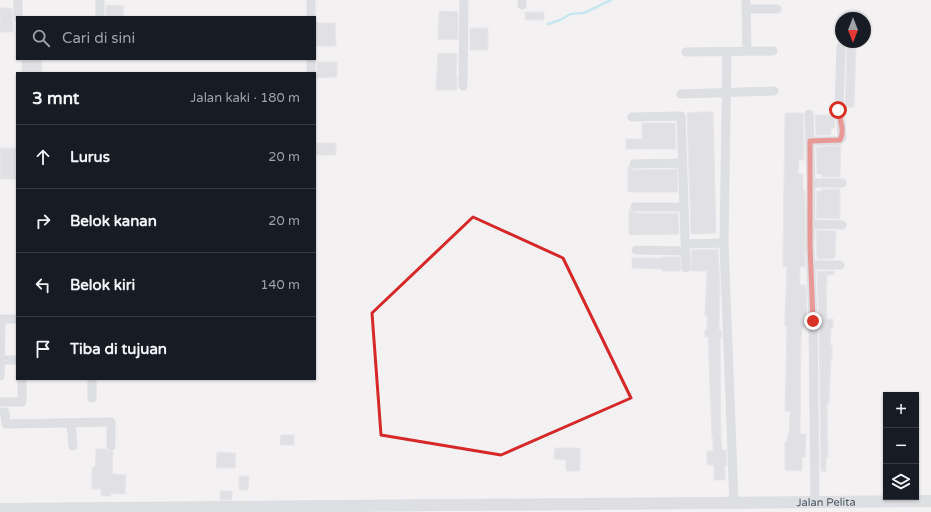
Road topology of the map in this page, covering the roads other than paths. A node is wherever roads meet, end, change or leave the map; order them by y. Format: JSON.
{"nodes":[{"id":1,"x":18,"y":0,"type":"edge"},
{"id":2,"x":100,"y":0,"type":"edge"},
{"id":3,"x":311,"y":0,"type":"edge"},
{"id":4,"x":464,"y":0,"type":"edge"},
{"id":5,"x":746,"y":5,"type":"edge"},
{"id":6,"x":777,"y":9,"type":"dead end"},
{"id":7,"x":18,"y":16,"type":"edge"},
{"id":8,"x":100,"y":16,"type":"edge"},
{"id":9,"x":311,"y":16,"type":"edge"},
{"id":10,"x":841,"y":48,"type":"edge"},
{"id":11,"x":747,"y":51,"type":"junction"},
{"id":12,"x":773,"y":51,"type":"dead end"},
{"id":13,"x":686,"y":52,"type":"dead end"},
{"id":14,"x":727,"y":52,"type":"junction"},
{"id":15,"x":311,"y":60,"type":"edge"},
{"id":16,"x":311,"y":72,"type":"edge"},
{"id":17,"x":463,"y":86,"type":"dead end"},
{"id":18,"x":774,"y":91,"type":"dead end"},
{"id":19,"x":726,"y":92,"type":"junction"},
{"id":20,"x":680,"y":94,"type":"dead end"},
{"id":21,"x":809,"y":114,"type":"dead end"},
{"id":22,"x":632,"y":117,"type":"dead end"},
{"id":23,"x":810,"y":141,"type":"junction"},
{"id":24,"x":683,"y":163,"type":"junction"},
{"id":25,"x":634,"y":164,"type":"dead end"},
{"id":26,"x":811,"y":183,"type":"junction"},
{"id":27,"x":842,"y":183,"type":"dead end"},
{"id":28,"x":635,"y":207,"type":"dead end"},
{"id":29,"x":684,"y":207,"type":"junction"},
{"id":30,"x":810,"y":224,"type":"junction"},
{"id":31,"x":842,"y":225,"type":"dead end"},
{"id":32,"x":724,"y":243,"type":"junction"},
{"id":33,"x":685,"y":247,"type":"junction"},
{"id":34,"x":636,"y":250,"type":"dead end"},
{"id":35,"x":811,"y":265,"type":"junction"},
{"id":36,"x":840,"y":265,"type":"dead end"},
{"id":37,"x":686,"y":268,"type":"dead end"},
{"id":38,"x":1,"y":319,"type":"edge"},
{"id":39,"x":16,"y":319,"type":"edge"},
{"id":40,"x":0,"y":360,"type":"edge"},
{"id":41,"x":16,"y":360,"type":"edge"},
{"id":42,"x":0,"y":376,"type":"edge"},
{"id":43,"x":22,"y":380,"type":"edge"},
{"id":44,"x":92,"y":380,"type":"edge"},
{"id":45,"x":92,"y":398,"type":"dead end"},
{"id":46,"x":0,"y":402,"type":"edge"},
{"id":47,"x":0,"y":412,"type":"edge"},
{"id":48,"x":71,"y":423,"type":"junction"},
{"id":49,"x":73,"y":446,"type":"dead end"},
{"id":50,"x":111,"y":446,"type":"dead end"},
{"id":51,"x":931,"y":501,"type":"edge"},
{"id":52,"x":815,"y":502,"type":"junction"},
{"id":53,"x":734,"y":503,"type":"junction"},
{"id":54,"x":470,"y":508,"type":"edge"},
{"id":55,"x":0,"y":509,"type":"edge"},
{"id":56,"x":150,"y":510,"type":"edge"}],
"edges":[{"from":1,"to":7,"type":"street"},
{"from":2,"to":8,"type":"street"},
{"from":3,"to":9,"type":"street"},
{"from":4,"to":17,"type":"street"},
{"from":5,"to":6,"type":"street"},
{"from":5,"to":11,"type":"street"},
{"from":10,"to":23,"type":"street"},
{"from":11,"to":12,"type":"street"},
{"from":11,"to":14,"type":"street"},
{"from":13,"to":14,"type":"street"},
{"from":14,"to":19,"type":"street"},
{"from":15,"to":16,"type":"street"},
{"from":18,"to":19,"type":"street"},
{"from":19,"to":20,"type":"street"},
{"from":19,"to":32,"type":"street"},
{"from":21,"to":23,"type":"street"},
{"from":22,"to":24,"type":"street"},
{"from":23,"to":26,"type":"street"},
{"from":24,"to":25,"type":"street"},
{"from":24,"to":29,"type":"street"},
{"from":26,"to":27,"type":"street"},
{"from":26,"to":30,"type":"street"},
{"from":28,"to":29,"type":"street"},
{"from":29,"to":33,"type":"street"},
{"from":30,"to":31,"type":"street"},
{"from":30,"to":35,"type":"street"},
{"from":32,"to":33,"type":"street"},
{"from":32,"to":53,"type":"street"},
{"from":33,"to":34,"type":"street"},
{"from":33,"to":37,"type":"street"},
{"from":35,"to":36,"type":"street"},
{"from":35,"to":52,"type":"street"},
{"from":38,"to":39,"type":"street"},
{"from":38,"to":40,"type":"street"},
{"from":40,"to":41,"type":"street"},
{"from":40,"to":42,"type":"street"},
{"from":43,"to":46,"type":"street"},
{"from":44,"to":45,"type":"street"},
{"from":47,"to":48,"type":"street"},
{"from":48,"to":49,"type":"street"},
{"from":48,"to":50,"type":"street"},
{"from":51,"to":52,"type":"street","name":"Jalan Pelita"},
{"from":52,"to":53,"type":"street","name":"Jalan Pelita"},
{"from":53,"to":54,"type":"street","name":"Jalan Pelita"},
{"from":54,"to":56,"type":"street","name":"Jalan Pelita"},
{"from":55,"to":56,"type":"street","name":"Jalan Pelita"}]}
